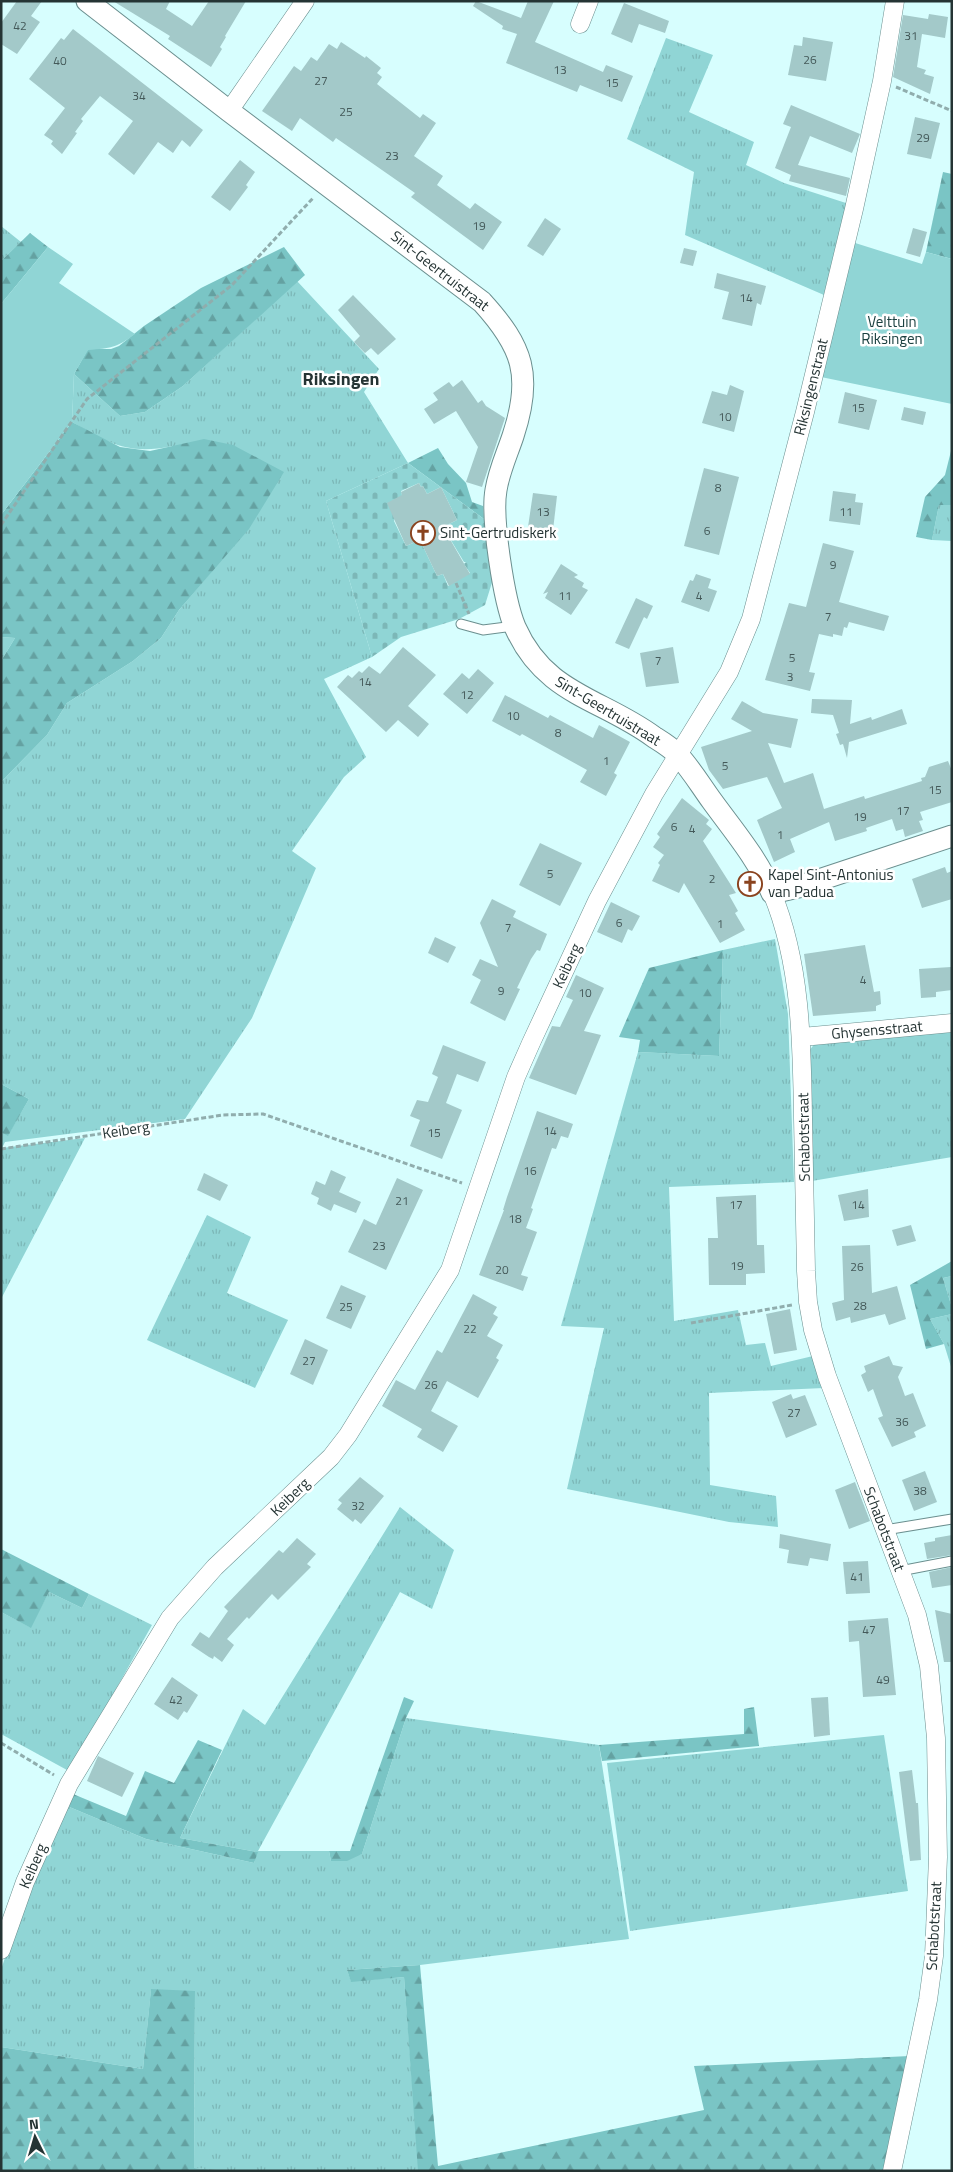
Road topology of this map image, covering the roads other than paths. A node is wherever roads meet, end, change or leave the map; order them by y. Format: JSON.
{"nodes":[{"id":1,"x":87,"y":1,"type":"edge"},
{"id":2,"x":305,"y":1,"type":"edge"},
{"id":3,"x":589,"y":1,"type":"edge"},
{"id":4,"x":895,"y":1,"type":"edge"},
{"id":5,"x":580,"y":24,"type":"dead end"},
{"id":6,"x":229,"y":111,"type":"junction"},
{"id":7,"x":461,"y":624,"type":"dead end"},
{"id":8,"x":515,"y":626,"type":"junction"},
{"id":9,"x":677,"y":754,"type":"junction"},
{"id":10,"x":952,"y":836,"type":"edge"},
{"id":11,"x":772,"y":893,"type":"junction"},
{"id":12,"x":952,"y":1023,"type":"edge"},
{"id":13,"x":802,"y":1036,"type":"junction"},
{"id":14,"x":952,"y":1519,"type":"edge"},
{"id":15,"x":885,"y":1530,"type":"junction"},
{"id":16,"x":952,"y":1561,"type":"edge"},
{"id":17,"x":900,"y":1571,"type":"junction"},
{"id":18,"x":1,"y":1950,"type":"edge"},
{"id":19,"x":892,"y":2171,"type":"edge"}],
"edges":[{"from":1,"to":6,"type":"street","name":"Sint-Geertruistraat"},
{"from":2,"to":6,"type":"street"},
{"from":3,"to":5,"type":"street"},
{"from":4,"to":9,"type":"street","name":"Riksingenstraat"},
{"from":6,"to":8,"type":"street","name":"Sint-Geertruistraat"},
{"from":7,"to":8,"type":"lane"},
{"from":8,"to":9,"type":"street","name":"Sint-Geertruistraat"},
{"from":9,"to":11,"type":"street","name":"Sint-Geertruistraat"},
{"from":9,"to":18,"type":"street","name":"Keiberg"},
{"from":10,"to":11,"type":"street"},
{"from":11,"to":13,"type":"street","name":"Schabotstraat"},
{"from":12,"to":13,"type":"street","name":"Ghysensstraat"},
{"from":13,"to":15,"type":"street","name":"Schabotstraat"},
{"from":14,"to":15,"type":"lane"},
{"from":15,"to":17,"type":"street","name":"Schabotstraat"},
{"from":16,"to":17,"type":"lane"},
{"from":17,"to":19,"type":"street","name":"Schabotstraat"}]}
